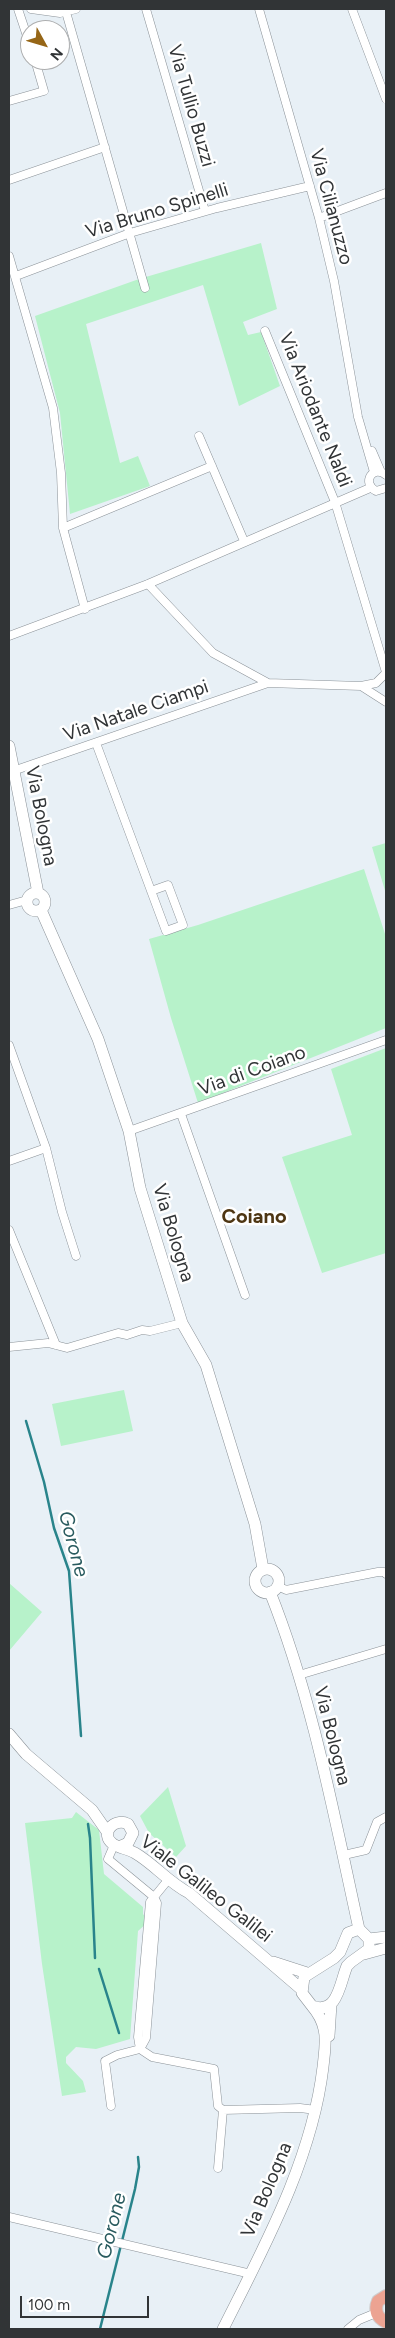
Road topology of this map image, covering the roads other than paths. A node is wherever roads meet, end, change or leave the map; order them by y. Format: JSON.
{"nodes":[{"id":1,"x":31,"y":9,"type":"edge"},
{"id":2,"x":76,"y":9,"type":"edge"},
{"id":3,"x":146,"y":9,"type":"edge"},
{"id":4,"x":259,"y":9,"type":"edge"},
{"id":5,"x":352,"y":9,"type":"edge"},
{"id":6,"x":66,"y":12,"type":"junction"},
{"id":7,"x":38,"y":70,"type":"edge"},
{"id":8,"x":386,"y":99,"type":"edge"},
{"id":9,"x":9,"y":101,"type":"edge"},
{"id":10,"x":105,"y":148,"type":"junction"},
{"id":11,"x":9,"y":180,"type":"edge"},
{"id":12,"x":310,"y":186,"type":"junction"},
{"id":13,"x":386,"y":194,"type":"edge"},
{"id":14,"x":204,"y":212,"type":"junction"},
{"id":15,"x":319,"y":218,"type":"junction"},
{"id":16,"x":130,"y":233,"type":"junction"},
{"id":17,"x":9,"y":256,"type":"edge"},
{"id":18,"x":16,"y":276,"type":"junction"},
{"id":19,"x":145,"y":288,"type":"dead end"},
{"id":20,"x":265,"y":331,"type":"dead end"},
{"id":21,"x":199,"y":436,"type":"dead end"},
{"id":22,"x":212,"y":466,"type":"junction"},
{"id":23,"x":381,"y":473,"type":"edge"},
{"id":24,"x":370,"y":488,"type":"junction"},
{"id":25,"x":386,"y":488,"type":"edge"},
{"id":26,"x":335,"y":502,"type":"junction"},
{"id":27,"x":63,"y":528,"type":"junction"},
{"id":28,"x":244,"y":541,"type":"junction"},
{"id":29,"x":148,"y":584,"type":"junction"},
{"id":30,"x":85,"y":609,"type":"junction"},
{"id":31,"x":9,"y":636,"type":"edge"},
{"id":32,"x":386,"y":673,"type":"edge"},
{"id":33,"x":268,"y":683,"type":"junction"},
{"id":34,"x":362,"y":686,"type":"junction"},
{"id":35,"x":386,"y":702,"type":"edge"},
{"id":36,"x":96,"y":743,"type":"junction"},
{"id":37,"x":9,"y":746,"type":"edge"},
{"id":38,"x":11,"y":771,"type":"edge"},
{"id":39,"x":151,"y":891,"type":"junction"},
{"id":40,"x":38,"y":893,"type":"junction"},
{"id":41,"x":27,"y":900,"type":"junction"},
{"id":42,"x":9,"y":904,"type":"edge"},
{"id":43,"x":41,"y":910,"type":"junction"},
{"id":44,"x":386,"y":1040,"type":"edge"},
{"id":45,"x":9,"y":1045,"type":"edge"},
{"id":46,"x":181,"y":1114,"type":"junction"},
{"id":47,"x":129,"y":1131,"type":"junction"},
{"id":48,"x":46,"y":1148,"type":"junction"},
{"id":49,"x":9,"y":1160,"type":"edge"},
{"id":50,"x":9,"y":1230,"type":"edge"},
{"id":51,"x":76,"y":1256,"type":"dead end"},
{"id":52,"x":245,"y":1295,"type":"dead end"},
{"id":53,"x":182,"y":1323,"type":"junction"},
{"id":54,"x":56,"y":1345,"type":"junction"},
{"id":55,"x":9,"y":1347,"type":"edge"},
{"id":56,"x":263,"y":1569,"type":"junction"},
{"id":57,"x":386,"y":1574,"type":"edge"},
{"id":58,"x":274,"y":1589,"type":"junction"},
{"id":59,"x":386,"y":1649,"type":"edge"},
{"id":60,"x":299,"y":1676,"type":"junction"},
{"id":61,"x":9,"y":1734,"type":"edge"},
{"id":62,"x":13,"y":1743,"type":"edge"},
{"id":63,"x":386,"y":1816,"type":"edge"},
{"id":64,"x":108,"y":1834,"type":"junction"},
{"id":65,"x":118,"y":1846,"type":"junction"},
{"id":66,"x":344,"y":1855,"type":"junction"},
{"id":67,"x":168,"y":1880,"type":"junction"},
{"id":68,"x":154,"y":1897,"type":"junction"},
{"id":69,"x":354,"y":1931,"type":"junction"},
{"id":70,"x":386,"y":1937,"type":"edge"},
{"id":71,"x":369,"y":1939,"type":"junction"},
{"id":72,"x":386,"y":1948,"type":"edge"},
{"id":73,"x":364,"y":1954,"type":"junction"},
{"id":74,"x":268,"y":1961,"type":"junction"},
{"id":75,"x":307,"y":1973,"type":"junction"},
{"id":76,"x":301,"y":1989,"type":"junction"},
{"id":77,"x":330,"y":2004,"type":"junction"},
{"id":78,"x":312,"y":2006,"type":"junction"},
{"id":79,"x":140,"y":2049,"type":"junction"},
{"id":80,"x":324,"y":2058,"type":"junction"},
{"id":81,"x":111,"y":2106,"type":"dead end"},
{"id":82,"x":223,"y":2110,"type":"junction"},
{"id":83,"x":316,"y":2110,"type":"junction"},
{"id":84,"x":218,"y":2168,"type":"dead end"},
{"id":85,"x":9,"y":2217,"type":"edge"},
{"id":86,"x":250,"y":2274,"type":"junction"},
{"id":87,"x":386,"y":2296,"type":"edge"},
{"id":88,"x":383,"y":2321,"type":"edge"},
{"id":89,"x":223,"y":2329,"type":"edge"},
{"id":90,"x":348,"y":2329,"type":"edge"}],
"edges":[{"from":1,"to":6,"type":"street"},
{"from":2,"to":6,"type":"street"},
{"from":3,"to":14,"type":"street","name":"Via Tullio Buzzi"},
{"from":4,"to":12,"type":"street","name":"Via Cilianuzzo"},
{"from":5,"to":8,"type":"street"},
{"from":6,"to":10,"type":"street"},
{"from":7,"to":9,"type":"street"},
{"from":10,"to":11,"type":"street"},
{"from":10,"to":16,"type":"street"},
{"from":12,"to":14,"type":"street","name":"Via Bruno Spinelli"},
{"from":12,"to":15,"type":"street","name":"Via Cilianuzzo"},
{"from":13,"to":15,"type":"street"},
{"from":14,"to":16,"type":"street","name":"Via Bruno Spinelli"},
{"from":15,"to":23,"type":"street","name":"Via Cilianuzzo"},
{"from":16,"to":18,"type":"street","name":"Via Bruno Spinelli"},
{"from":16,"to":19,"type":"street"},
{"from":17,"to":18,"type":"street"},
{"from":18,"to":27,"type":"street"},
{"from":20,"to":26,"type":"street","name":"Via Ariodante Naldi"},
{"from":21,"to":22,"type":"street"},
{"from":22,"to":27,"type":"street"},
{"from":22,"to":28,"type":"street"},
{"from":23,"to":24,"type":"street","name":"Via Cilianuzzo"},
{"from":24,"to":25,"type":"street"},
{"from":24,"to":26,"type":"street"},
{"from":26,"to":28,"type":"street"},
{"from":26,"to":32,"type":"street","name":"Via Ariodante Naldi"},
{"from":27,"to":30,"type":"street"},
{"from":28,"to":29,"type":"street"},
{"from":29,"to":30,"type":"street"},
{"from":29,"to":33,"type":"street"},
{"from":30,"to":31,"type":"street"},
{"from":32,"to":34,"type":"street"},
{"from":33,"to":34,"type":"street"},
{"from":33,"to":36,"type":"street","name":"Via Natale Ciampi"},
{"from":34,"to":35,"type":"street"},
{"from":36,"to":38,"type":"street","name":"Via Natale Ciampi"},
{"from":36,"to":39,"type":"street"},
{"from":37,"to":38,"type":"street","name":"Via Bologna"},
{"from":38,"to":40,"type":"street","name":"Via Bologna"},
{"from":39,"to":39,"type":"street"},
{"from":40,"to":41,"type":"street","name":"Via Bologna"},
{"from":40,"to":43,"type":"street","name":"Via Bologna"},
{"from":41,"to":42,"type":"street"},
{"from":41,"to":43,"type":"street"},
{"from":43,"to":47,"type":"street","name":"Via Bologna"},
{"from":44,"to":46,"type":"street","name":"Via di Coiano"},
{"from":45,"to":48,"type":"street"},
{"from":46,"to":47,"type":"street","name":"Via di Coiano"},
{"from":46,"to":52,"type":"street"},
{"from":47,"to":53,"type":"street","name":"Via Bologna"},
{"from":48,"to":49,"type":"street"},
{"from":48,"to":51,"type":"street"},
{"from":50,"to":54,"type":"street"},
{"from":53,"to":54,"type":"street"},
{"from":53,"to":56,"type":"street","name":"Via Bologna"},
{"from":54,"to":55,"type":"street"},
{"from":56,"to":58,"type":"street","name":"Via Bologna"},
{"from":56,"to":58,"type":"street","name":"Via Bologna"},
{"from":57,"to":58,"type":"street"},
{"from":58,"to":60,"type":"street","name":"Via Bologna"},
{"from":59,"to":60,"type":"street"},
{"from":60,"to":66,"type":"street","name":"Via Bologna"},
{"from":61,"to":62,"type":"street","name":"Viale Galileo Galilei"},
{"from":62,"to":64,"type":"street","name":"Viale Galileo Galilei"},
{"from":63,"to":66,"type":"street"},
{"from":64,"to":65,"type":"street","name":"Viale Galileo Galilei"},
{"from":64,"to":65,"type":"street","name":"Viale Galileo Galilei"},
{"from":65,"to":67,"type":"street","name":"Viale Galileo Galilei"},
{"from":65,"to":68,"type":"street"},
{"from":66,"to":69,"type":"street","name":"Via Bologna"},
{"from":67,"to":68,"type":"street"},
{"from":67,"to":74,"type":"street","name":"Viale Galileo Galilei"},
{"from":68,"to":79,"type":"street"},
{"from":69,"to":71,"type":"street"},
{"from":69,"to":75,"type":"street"},
{"from":70,"to":71,"type":"street"},
{"from":71,"to":73,"type":"street"},
{"from":72,"to":73,"type":"street"},
{"from":73,"to":77,"type":"street"},
{"from":74,"to":75,"type":"street"},
{"from":74,"to":76,"type":"street","name":"Viale Galileo Galilei"},
{"from":75,"to":76,"type":"street"},
{"from":76,"to":78,"type":"street"},
{"from":77,"to":78,"type":"street"},
{"from":77,"to":80,"type":"street"},
{"from":78,"to":80,"type":"street"},
{"from":79,"to":81,"type":"street"},
{"from":79,"to":82,"type":"street"},
{"from":80,"to":83,"type":"street","name":"Via Bologna"},
{"from":82,"to":83,"type":"street"},
{"from":82,"to":84,"type":"street"},
{"from":83,"to":86,"type":"street","name":"Via Bologna"},
{"from":85,"to":86,"type":"street"},
{"from":86,"to":89,"type":"street","name":"Via Bologna"},
{"from":87,"to":88,"type":"main road"},
{"from":88,"to":90,"type":"street"}]}
